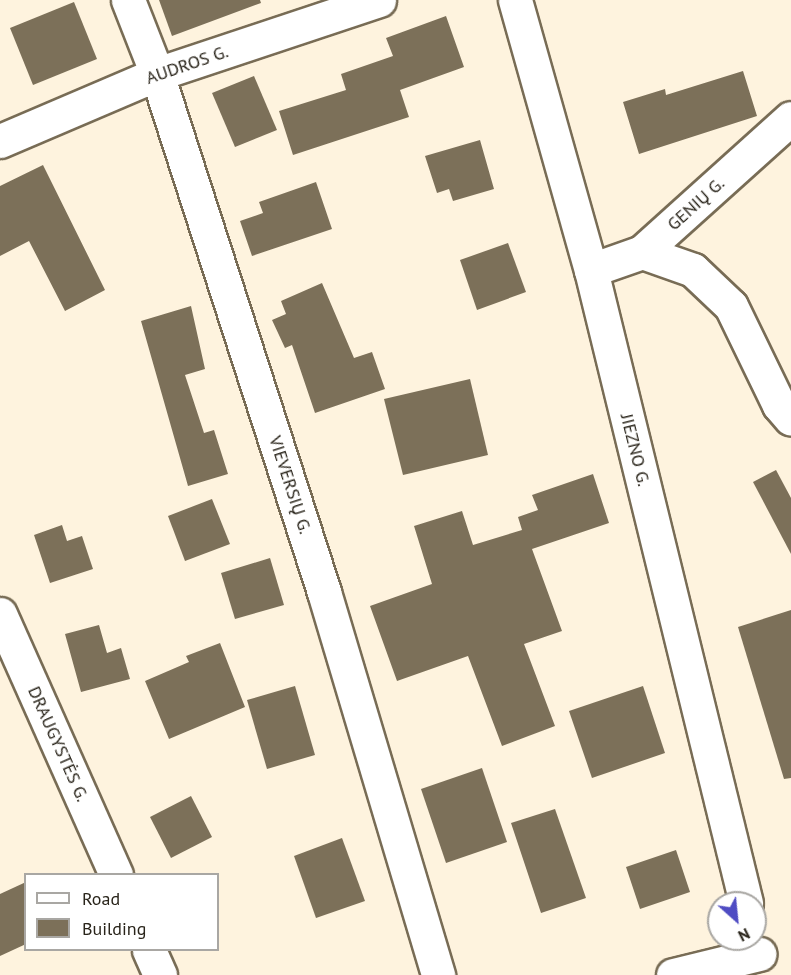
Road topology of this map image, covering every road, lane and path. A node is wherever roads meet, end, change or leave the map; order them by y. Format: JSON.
{"nodes":[{"id":1,"x":128,"y":0,"type":"edge"},
{"id":2,"x":379,"y":0,"type":"edge"},
{"id":3,"x":515,"y":0,"type":"edge"},
{"id":4,"x":157,"y":74,"type":"junction"},
{"id":5,"x":791,"y":118,"type":"edge"},
{"id":6,"x":0,"y":141,"type":"edge"},
{"id":7,"x":642,"y":252,"type":"junction"},
{"id":8,"x":591,"y":270,"type":"junction"},
{"id":9,"x":791,"y":419,"type":"edge"},
{"id":10,"x":0,"y":614,"type":"edge"},
{"id":11,"x":10,"y":664,"type":"edge"},
{"id":12,"x":115,"y":873,"type":"edge"},
{"id":13,"x":743,"y":891,"type":"edge"},
{"id":14,"x":149,"y":951,"type":"edge"},
{"id":15,"x":759,"y":956,"type":"edge"},
{"id":16,"x":160,"y":975,"type":"edge"},
{"id":17,"x":438,"y":975,"type":"edge"},
{"id":18,"x":673,"y":975,"type":"edge"}],
"edges":[{"from":1,"to":4,"type":"street","name":"VIEVERSIŲ G."},
{"from":2,"to":4,"type":"street","name":"AUDROS G."},
{"from":3,"to":8,"type":"street","name":"JIEZNO G."},
{"from":4,"to":6,"type":"street","name":"AUDROS G."},
{"from":4,"to":17,"type":"street","name":"VIEVERSIŲ G."},
{"from":5,"to":7,"type":"street","name":"GENIŲ G."},
{"from":7,"to":8,"type":"street","name":"GENIŲ G."},
{"from":7,"to":9,"type":"street"},
{"from":8,"to":13,"type":"street","name":"JIEZNO G."},
{"from":10,"to":11,"type":"street","name":"DRAUGYSTĖS G."},
{"from":11,"to":12,"type":"street","name":"DRAUGYSTĖS G."},
{"from":14,"to":16,"type":"street"},
{"from":15,"to":18,"type":"street"}]}
